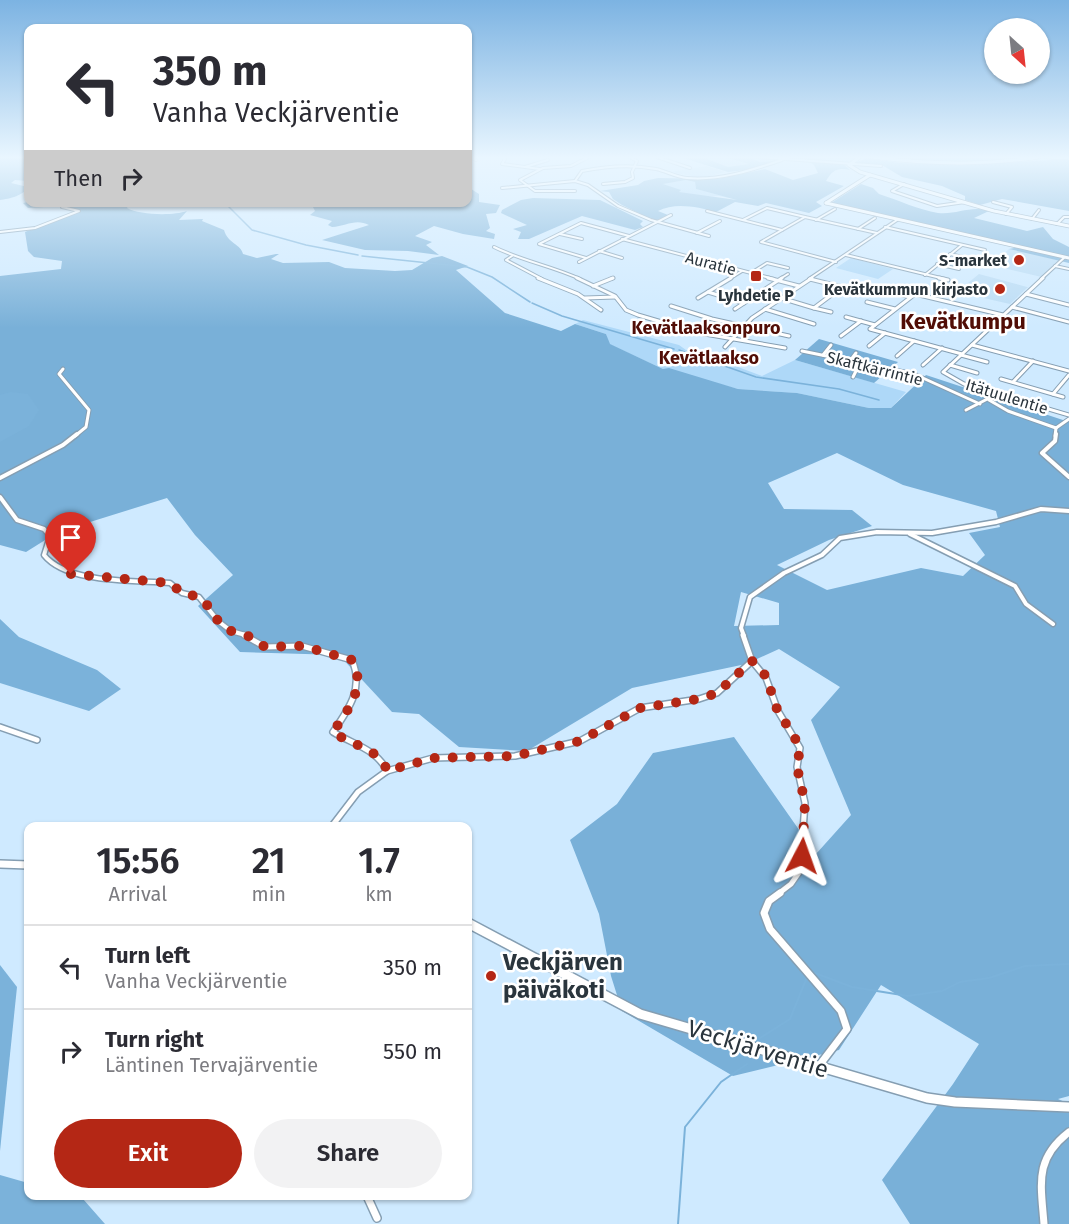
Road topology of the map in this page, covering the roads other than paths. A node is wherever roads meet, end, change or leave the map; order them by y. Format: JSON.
{"nodes":[{"id":1,"x":71,"y":214,"type":"edge"},
{"id":2,"x":636,"y":214,"type":"edge"},
{"id":3,"x":719,"y":214,"type":"edge"},
{"id":4,"x":755,"y":214,"type":"edge"},
{"id":5,"x":793,"y":214,"type":"edge"},
{"id":6,"x":825,"y":214,"type":"edge"},
{"id":7,"x":872,"y":214,"type":"edge"},
{"id":8,"x":1006,"y":214,"type":"edge"},
{"id":9,"x":1036,"y":214,"type":"edge"},
{"id":10,"x":671,"y":215,"type":"dead end"},
{"id":11,"x":805,"y":217,"type":"junction"},
{"id":12,"x":1069,"y":217,"type":"edge"},
{"id":13,"x":875,"y":218,"type":"dead end"},
{"id":14,"x":1032,"y":219,"type":"junction"},
{"id":15,"x":743,"y":220,"type":"junction"},
{"id":16,"x":816,"y":220,"type":"junction"},
{"id":17,"x":897,"y":220,"type":"junction"},
{"id":18,"x":720,"y":221,"type":"dead end"},
{"id":19,"x":656,"y":222,"type":"junction"},
{"id":20,"x":1057,"y":224,"type":"junction"},
{"id":21,"x":1069,"y":226,"type":"edge"},
{"id":22,"x":885,"y":227,"type":"junction"},
{"id":23,"x":858,"y":229,"type":"junction"},
{"id":24,"x":783,"y":230,"type":"junction"},
{"id":25,"x":0,"y":231,"type":"edge"},
{"id":26,"x":697,"y":233,"type":"junction"},
{"id":27,"x":877,"y":233,"type":"junction"},
{"id":28,"x":560,"y":234,"type":"junction"},
{"id":29,"x":629,"y":236,"type":"junction"},
{"id":30,"x":709,"y":236,"type":"dead end"},
{"id":31,"x":582,"y":239,"type":"dead end"},
{"id":32,"x":622,"y":239,"type":"junction"},
{"id":33,"x":962,"y":245,"type":"junction"},
{"id":34,"x":494,"y":247,"type":"dead end"},
{"id":35,"x":985,"y":250,"type":"dead end"},
{"id":36,"x":599,"y":251,"type":"junction"},
{"id":37,"x":950,"y":254,"type":"junction"},
{"id":38,"x":846,"y":255,"type":"junction"},
{"id":39,"x":512,"y":256,"type":"junction"},
{"id":40,"x":586,"y":258,"type":"junction"},
{"id":41,"x":622,"y":258,"type":"dead end"},
{"id":42,"x":1067,"y":258,"type":"edge"},
{"id":43,"x":975,"y":260,"type":"dead end"},
{"id":44,"x":579,"y":262,"type":"dead end"},
{"id":45,"x":836,"y":262,"type":"junction"},
{"id":46,"x":938,"y":264,"type":"junction"},
{"id":47,"x":1055,"y":266,"type":"junction"},
{"id":48,"x":788,"y":268,"type":"dead end"},
{"id":49,"x":960,"y":269,"type":"dead end"},
{"id":50,"x":1069,"y":269,"type":"edge"},
{"id":51,"x":742,"y":271,"type":"junction"},
{"id":52,"x":751,"y":273,"type":"junction"},
{"id":53,"x":788,"y":274,"type":"dead end"},
{"id":54,"x":925,"y":275,"type":"junction"},
{"id":55,"x":613,"y":278,"type":"dead end"},
{"id":56,"x":810,"y":279,"type":"junction"},
{"id":57,"x":778,"y":280,"type":"junction"},
{"id":58,"x":948,"y":280,"type":"dead end"},
{"id":59,"x":593,"y":286,"type":"junction"},
{"id":60,"x":799,"y":286,"type":"junction"},
{"id":61,"x":842,"y":287,"type":"junction"},
{"id":62,"x":885,"y":290,"type":"dead end"},
{"id":63,"x":858,"y":291,"type":"dead end"},
{"id":64,"x":708,"y":292,"type":"junction"},
{"id":65,"x":1026,"y":294,"type":"junction"},
{"id":66,"x":617,"y":297,"type":"junction"},
{"id":67,"x":910,"y":297,"type":"junction"},
{"id":68,"x":585,"y":298,"type":"junction"},
{"id":69,"x":698,"y":298,"type":"dead end"},
{"id":70,"x":781,"y":298,"type":"junction"},
{"id":71,"x":867,"y":302,"type":"dead end"},
{"id":72,"x":744,"y":303,"type":"junction"},
{"id":73,"x":1069,"y":305,"type":"edge"},
{"id":74,"x":671,"y":306,"type":"dead end"},
{"id":75,"x":1012,"y":307,"type":"junction"},
{"id":76,"x":814,"y":308,"type":"junction"},
{"id":77,"x":735,"y":309,"type":"dead end"},
{"id":78,"x":765,"y":309,"type":"junction"},
{"id":79,"x":895,"y":309,"type":"junction"},
{"id":80,"x":601,"y":310,"type":"dead end"},
{"id":81,"x":831,"y":312,"type":"dead end"},
{"id":82,"x":1003,"y":315,"type":"junction"},
{"id":83,"x":846,"y":317,"type":"dead end"},
{"id":84,"x":861,"y":321,"type":"junction"},
{"id":85,"x":1069,"y":322,"type":"edge"},
{"id":86,"x":814,"y":324,"type":"dead end"},
{"id":87,"x":744,"y":325,"type":"junction"},
{"id":88,"x":855,"y":325,"type":"junction"},
{"id":89,"x":875,"y":325,"type":"junction"},
{"id":90,"x":870,"y":329,"type":"junction"},
{"id":91,"x":885,"y":333,"type":"junction"},
{"id":92,"x":789,"y":336,"type":"dead end"},
{"id":93,"x":841,"y":336,"type":"dead end"},
{"id":94,"x":732,"y":339,"type":"junction"},
{"id":95,"x":914,"y":341,"type":"junction"},
{"id":96,"x":831,"y":345,"type":"dead end"},
{"id":97,"x":972,"y":345,"type":"junction"},
{"id":98,"x":869,"y":346,"type":"dead end"},
{"id":99,"x":725,"y":347,"type":"dead end"},
{"id":100,"x":785,"y":348,"type":"dead end"},
{"id":101,"x":942,"y":348,"type":"junction"},
{"id":102,"x":802,"y":351,"type":"dead end"},
{"id":103,"x":856,"y":353,"type":"dead end"},
{"id":104,"x":961,"y":354,"type":"junction"},
{"id":105,"x":823,"y":355,"type":"junction"},
{"id":106,"x":897,"y":356,"type":"dead end"},
{"id":107,"x":850,"y":361,"type":"junction"},
{"id":108,"x":1033,"y":361,"type":"junction"},
{"id":109,"x":987,"y":362,"type":"dead end"},
{"id":110,"x":860,"y":363,"type":"junction"},
{"id":111,"x":923,"y":365,"type":"dead end"},
{"id":112,"x":950,"y":365,"type":"junction"},
{"id":113,"x":63,"y":369,"type":"dead end"},
{"id":114,"x":977,"y":373,"type":"dead end"},
{"id":115,"x":1069,"y":373,"type":"edge"},
{"id":116,"x":853,"y":377,"type":"dead end"},
{"id":117,"x":1001,"y":379,"type":"dead end"},
{"id":118,"x":1013,"y":382,"type":"junction"},
{"id":119,"x":997,"y":394,"type":"junction"},
{"id":120,"x":1053,"y":394,"type":"junction"},
{"id":121,"x":1063,"y":397,"type":"dead end"},
{"id":122,"x":988,"y":400,"type":"junction"},
{"id":123,"x":980,"y":404,"type":"junction"},
{"id":124,"x":966,"y":410,"type":"dead end"},
{"id":125,"x":1069,"y":417,"type":"edge"},
{"id":126,"x":1056,"y":428,"type":"junction"},
{"id":127,"x":1069,"y":477,"type":"edge"},
{"id":128,"x":0,"y":478,"type":"edge"},
{"id":129,"x":0,"y":497,"type":"edge"},
{"id":130,"x":1069,"y":511,"type":"edge"},
{"id":131,"x":910,"y":534,"type":"junction"},
{"id":132,"x":1053,"y":624,"type":"dead end"},
{"id":133,"x":752,"y":661,"type":"junction"},
{"id":134,"x":0,"y":727,"type":"edge"},
{"id":135,"x":37,"y":740,"type":"dead end"},
{"id":136,"x":387,"y":771,"type":"junction"},
{"id":137,"x":335,"y":822,"type":"edge"},
{"id":138,"x":0,"y":864,"type":"edge"},
{"id":139,"x":24,"y":865,"type":"edge"},
{"id":140,"x":472,"y":924,"type":"edge"},
{"id":141,"x":818,"y":1067,"type":"junction"},
{"id":142,"x":1069,"y":1107,"type":"edge"},
{"id":143,"x":1069,"y":1132,"type":"edge"},
{"id":144,"x":369,"y":1200,"type":"edge"},
{"id":145,"x":377,"y":1218,"type":"dead end"},
{"id":146,"x":1044,"y":1224,"type":"edge"}],
"edges":[{"from":1,"to":25,"type":"street"},
{"from":2,"to":19,"type":"street"},
{"from":3,"to":15,"type":"street"},
{"from":4,"to":15,"type":"street"},
{"from":5,"to":11,"type":"street"},
{"from":6,"to":16,"type":"street"},
{"from":7,"to":17,"type":"street"},
{"from":8,"to":14,"type":"street"},
{"from":9,"to":14,"type":"street"},
{"from":10,"to":19,"type":"street"},
{"from":11,"to":16,"type":"street"},
{"from":11,"to":24,"type":"street"},
{"from":12,"to":20,"type":"street"},
{"from":13,"to":23,"type":"street"},
{"from":14,"to":20,"type":"street"},
{"from":15,"to":24,"type":"street"},
{"from":16,"to":23,"type":"street"},
{"from":17,"to":22,"type":"street"},
{"from":17,"to":42,"type":"street"},
{"from":18,"to":26,"type":"street"},
{"from":19,"to":26,"type":"street"},
{"from":19,"to":29,"type":"street"},
{"from":20,"to":21,"type":"street"},
{"from":22,"to":27,"type":"street"},
{"from":22,"to":33,"type":"street"},
{"from":23,"to":27,"type":"street"},
{"from":24,"to":45,"type":"street"},
{"from":26,"to":30,"type":"street"},
{"from":27,"to":38,"type":"street"},
{"from":28,"to":29,"type":"street"},
{"from":28,"to":31,"type":"street"},
{"from":28,"to":40,"type":"street"},
{"from":29,"to":32,"type":"street"},
{"from":32,"to":36,"type":"street"},
{"from":32,"to":51,"type":"street","name":"Auratie"},
{"from":33,"to":35,"type":"street"},
{"from":33,"to":37,"type":"street"},
{"from":34,"to":39,"type":"street"},
{"from":36,"to":40,"type":"street"},
{"from":36,"to":41,"type":"street"},
{"from":37,"to":43,"type":"street"},
{"from":37,"to":46,"type":"street"},
{"from":38,"to":45,"type":"street"},
{"from":38,"to":54,"type":"street"},
{"from":39,"to":59,"type":"street"},
{"from":39,"to":68,"type":"street"},
{"from":40,"to":44,"type":"street"},
{"from":42,"to":47,"type":"street"},
{"from":45,"to":56,"type":"street"},
{"from":46,"to":49,"type":"street"},
{"from":46,"to":54,"type":"street"},
{"from":47,"to":50,"type":"street"},
{"from":47,"to":65,"type":"street"},
{"from":48,"to":52,"type":"street"},
{"from":51,"to":52,"type":"street","name":"Auratie"},
{"from":51,"to":64,"type":"street"},
{"from":52,"to":57,"type":"street","name":"Auratie"},
{"from":53,"to":57,"type":"street"},
{"from":54,"to":58,"type":"street"},
{"from":55,"to":59,"type":"street"},
{"from":56,"to":60,"type":"street"},
{"from":56,"to":61,"type":"street"},
{"from":57,"to":60,"type":"street","name":"Auratie"},
{"from":57,"to":72,"type":"street"},
{"from":59,"to":66,"type":"street"},
{"from":60,"to":70,"type":"street"},
{"from":61,"to":63,"type":"street"},
{"from":61,"to":76,"type":"street"},
{"from":62,"to":67,"type":"street"},
{"from":64,"to":69,"type":"street"},
{"from":64,"to":72,"type":"street"},
{"from":65,"to":73,"type":"street"},
{"from":65,"to":75,"type":"street"},
{"from":66,"to":68,"type":"street"},
{"from":66,"to":94,"type":"street"},
{"from":67,"to":79,"type":"street"},
{"from":67,"to":82,"type":"street"},
{"from":68,"to":80,"type":"street"},
{"from":70,"to":76,"type":"street"},
{"from":70,"to":78,"type":"street"},
{"from":71,"to":79,"type":"street"},
{"from":72,"to":77,"type":"street"},
{"from":74,"to":87,"type":"street"},
{"from":75,"to":82,"type":"street"},
{"from":75,"to":85,"type":"street"},
{"from":76,"to":81,"type":"street"},
{"from":78,"to":86,"type":"street"},
{"from":78,"to":87,"type":"street"},
{"from":79,"to":89,"type":"street"},
{"from":82,"to":97,"type":"street"},
{"from":83,"to":84,"type":"street"},
{"from":84,"to":88,"type":"street"},
{"from":84,"to":89,"type":"street"},
{"from":87,"to":92,"type":"street"},
{"from":87,"to":94,"type":"street"},
{"from":88,"to":90,"type":"street"},
{"from":88,"to":93,"type":"street"},
{"from":89,"to":90,"type":"street"},
{"from":90,"to":91,"type":"street"},
{"from":91,"to":95,"type":"street"},
{"from":91,"to":98,"type":"street"},
{"from":94,"to":99,"type":"street"},
{"from":94,"to":100,"type":"street"},
{"from":95,"to":101,"type":"street"},
{"from":95,"to":106,"type":"street"},
{"from":96,"to":105,"type":"street"},
{"from":97,"to":104,"type":"street"},
{"from":97,"to":108,"type":"street"},
{"from":101,"to":104,"type":"street"},
{"from":101,"to":111,"type":"street"},
{"from":102,"to":105,"type":"street","name":"Skaftkärrintie"},
{"from":103,"to":107,"type":"street"},
{"from":104,"to":109,"type":"street"},
{"from":104,"to":112,"type":"street"},
{"from":105,"to":107,"type":"street","name":"Skaftkärrintie"},
{"from":107,"to":110,"type":"street","name":"Skaftkärrintie"},
{"from":108,"to":115,"type":"street"},
{"from":108,"to":118,"type":"street"},
{"from":110,"to":116,"type":"street"},
{"from":110,"to":123,"type":"street","name":"Skaftkärrintie"},
{"from":112,"to":114,"type":"street"},
{"from":112,"to":119,"type":"street","name":"Itätuulentie"},
{"from":113,"to":128,"type":"street"},
{"from":115,"to":120,"type":"street"},
{"from":117,"to":118,"type":"street"},
{"from":118,"to":120,"type":"street"},
{"from":119,"to":122,"type":"street"},
{"from":119,"to":125,"type":"street","name":"Itätuulentie"},
{"from":120,"to":121,"type":"street"},
{"from":122,"to":123,"type":"street"},
{"from":122,"to":126,"type":"street"},
{"from":123,"to":124,"type":"street"},
{"from":125,"to":126,"type":"street"},
{"from":126,"to":127,"type":"street"},
{"from":129,"to":136,"type":"street"},
{"from":130,"to":131,"type":"street"},
{"from":131,"to":132,"type":"street"},
{"from":131,"to":133,"type":"street"},
{"from":133,"to":136,"type":"street"},
{"from":133,"to":141,"type":"street"},
{"from":134,"to":135,"type":"street"},
{"from":136,"to":137,"type":"street"},
{"from":138,"to":139,"type":"street"},
{"from":140,"to":141,"type":"street","name":"Veckjärventie"},
{"from":141,"to":142,"type":"street","name":"Veckjärventie"},
{"from":143,"to":146,"type":"street"},
{"from":144,"to":145,"type":"street"}]}
